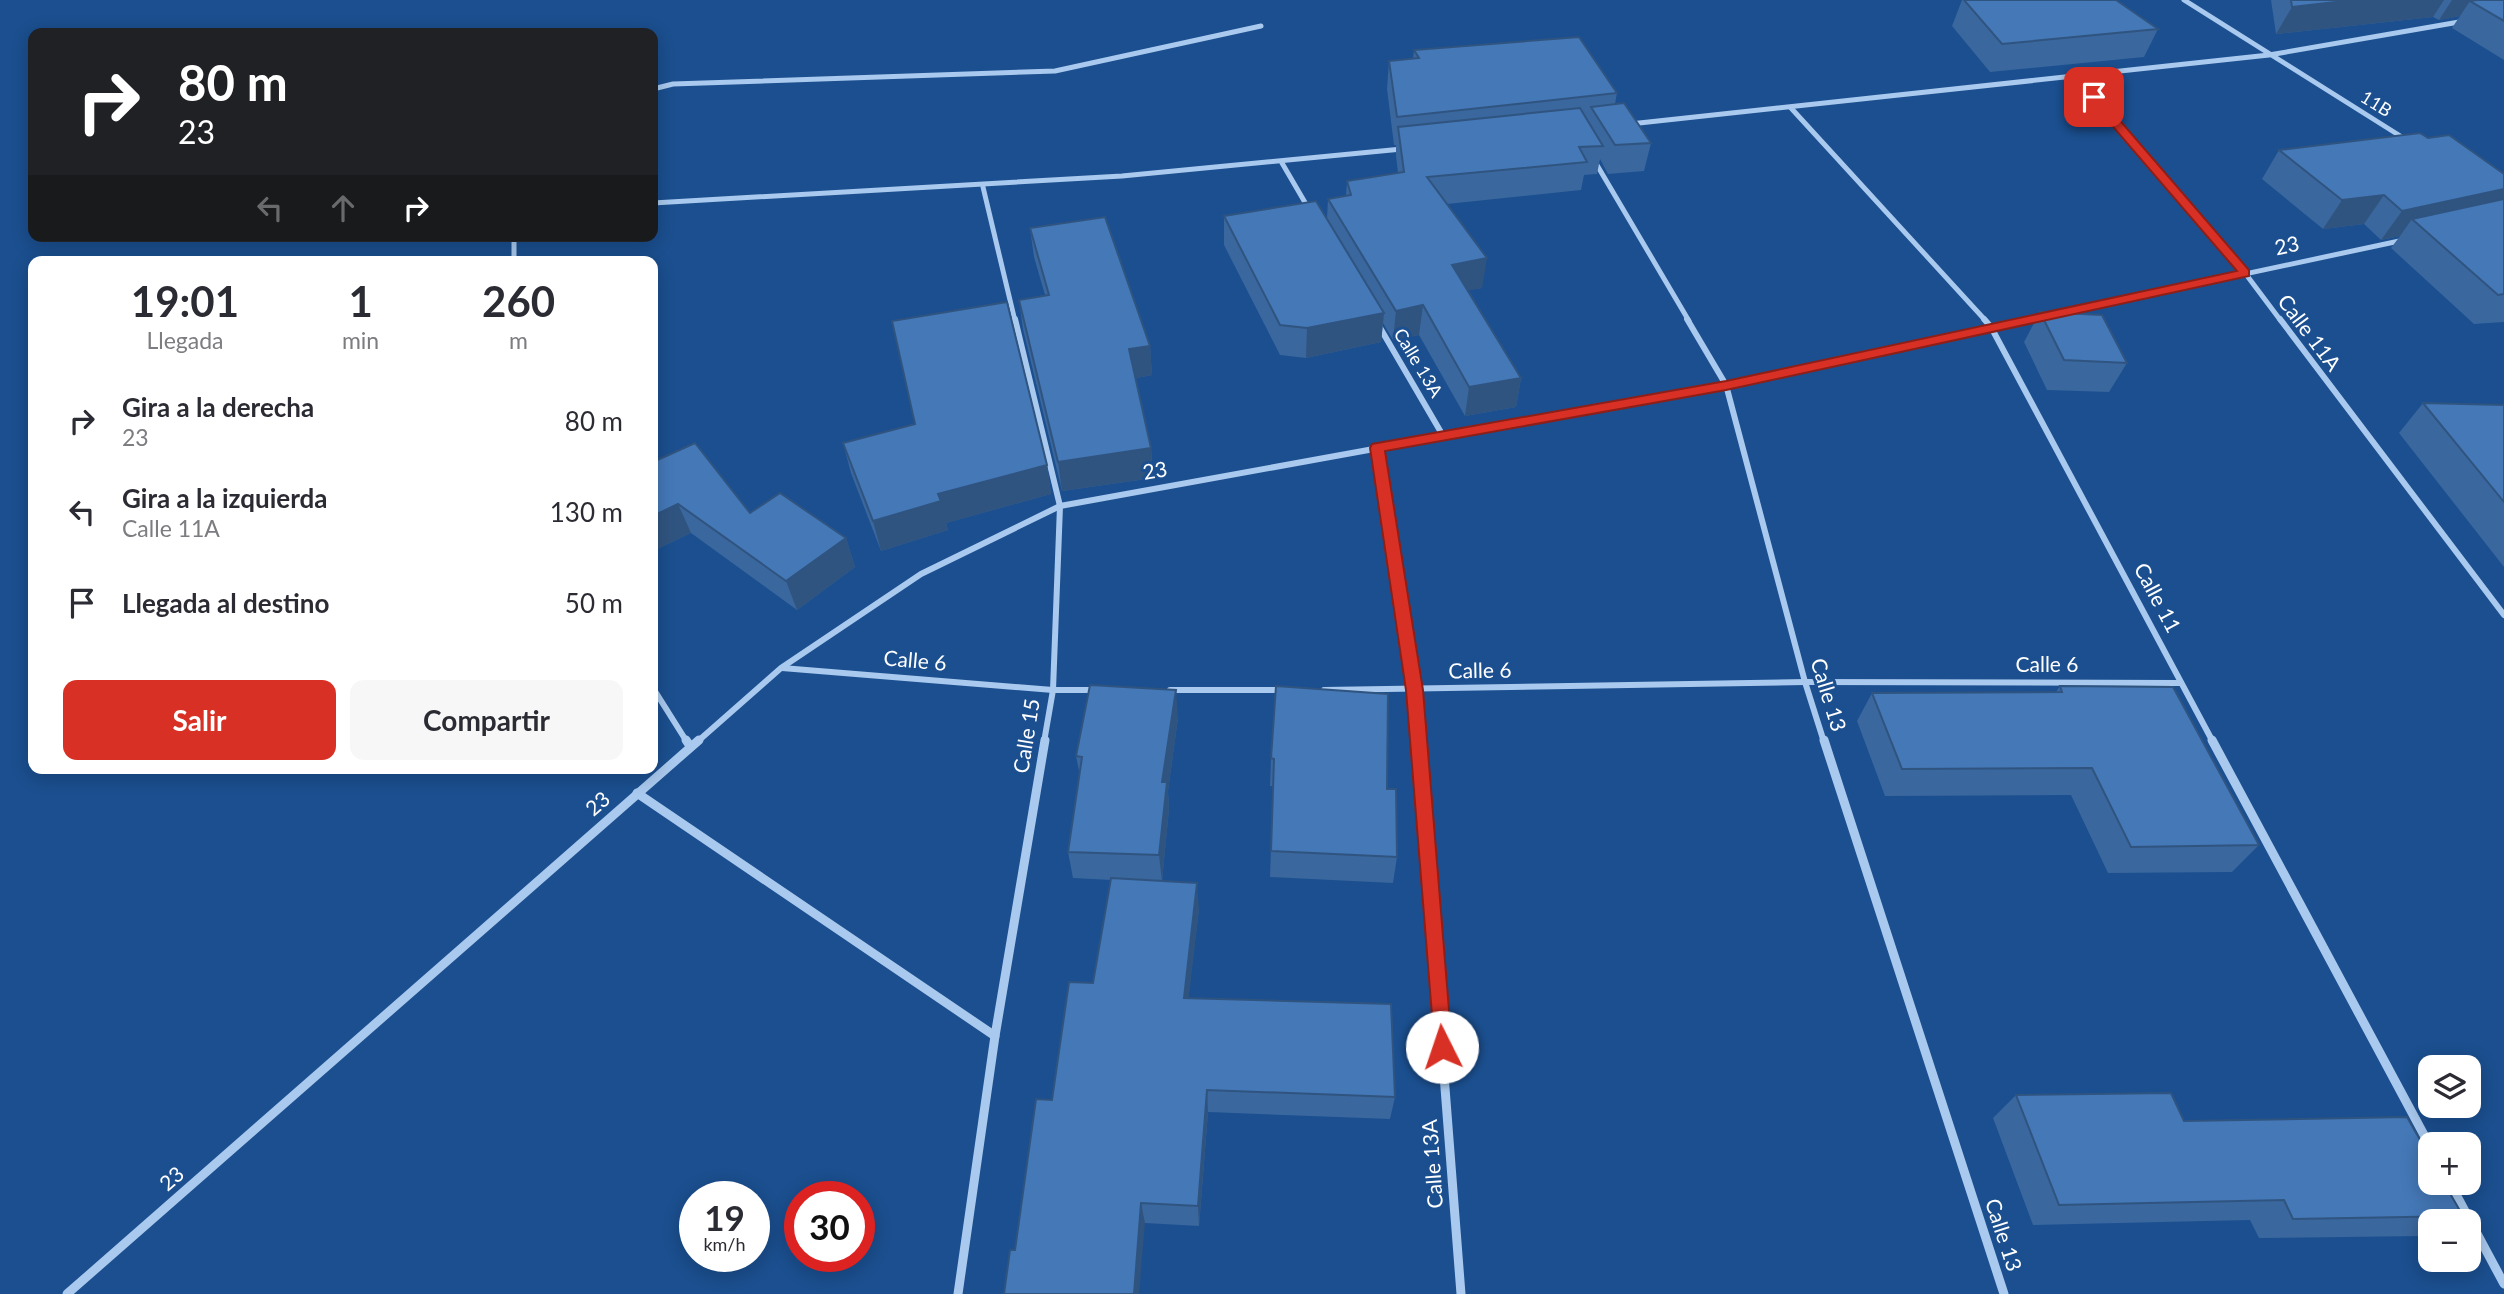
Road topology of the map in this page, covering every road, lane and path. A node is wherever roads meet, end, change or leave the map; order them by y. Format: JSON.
{"nodes":[{"id":1,"x":2184,"y":0,"type":"edge"},
{"id":2,"x":2478,"y":19,"type":"edge"},
{"id":3,"x":1261,"y":26,"type":"dead end"},
{"id":4,"x":2269,"y":55,"type":"junction"},
{"id":5,"x":2077,"y":78,"type":"junction"},
{"id":6,"x":658,"y":88,"type":"edge"},
{"id":7,"x":1791,"y":108,"type":"junction"},
{"id":8,"x":1616,"y":125,"type":"edge"},
{"id":9,"x":2410,"y":142,"type":"edge"},
{"id":10,"x":1416,"y":148,"type":"edge"},
{"id":11,"x":1590,"y":152,"type":"edge"},
{"id":12,"x":1282,"y":163,"type":"junction"},
{"id":13,"x":984,"y":187,"type":"junction"},
{"id":14,"x":658,"y":203,"type":"edge"},
{"id":15,"x":1317,"y":222,"type":"edge"},
{"id":16,"x":2409,"y":239,"type":"edge"},
{"id":17,"x":2245,"y":273,"type":"junction"},
{"id":18,"x":1373,"y":316,"type":"edge"},
{"id":19,"x":1991,"y":327,"type":"junction"},
{"id":20,"x":1726,"y":385,"type":"junction"},
{"id":21,"x":1442,"y":435,"type":"junction"},
{"id":22,"x":1377,"y":448,"type":"junction"},
{"id":23,"x":1060,"y":506,"type":"junction"},
{"id":24,"x":2504,"y":615,"type":"edge"},
{"id":25,"x":781,"y":668,"type":"junction"},
{"id":26,"x":1805,"y":682,"type":"junction"},
{"id":27,"x":2180,"y":683,"type":"junction"},
{"id":28,"x":1053,"y":690,"type":"junction"},
{"id":29,"x":1108,"y":690,"type":"edge"},
{"id":30,"x":1164,"y":690,"type":"edge"},
{"id":31,"x":1289,"y":690,"type":"edge"},
{"id":32,"x":1317,"y":690,"type":"edge"},
{"id":33,"x":1414,"y":690,"type":"junction"},
{"id":34,"x":658,"y":696,"type":"edge"},
{"id":35,"x":690,"y":746,"type":"junction"},
{"id":36,"x":637,"y":793,"type":"junction"},
{"id":37,"x":995,"y":1036,"type":"junction"},
{"id":38,"x":2422,"y":1132,"type":"edge"},
{"id":39,"x":2456,"y":1195,"type":"edge"},
{"id":40,"x":2504,"y":1284,"type":"edge"},
{"id":41,"x":79,"y":1289,"type":"edge"},
{"id":42,"x":67,"y":1294,"type":"edge"},
{"id":43,"x":958,"y":1294,"type":"edge"},
{"id":44,"x":1461,"y":1294,"type":"edge"},
{"id":45,"x":2004,"y":1294,"type":"edge"}],
"edges":[{"from":1,"to":4,"type":"street","name":"11B"},
{"from":2,"to":4,"type":"street"},
{"from":3,"to":6,"type":"street"},
{"from":4,"to":5,"type":"street"},
{"from":4,"to":9,"type":"street","name":"11B"},
{"from":5,"to":7,"type":"street"},
{"from":5,"to":17,"type":"street","name":"Calle 11A"},
{"from":7,"to":8,"type":"street"},
{"from":7,"to":19,"type":"street","name":"Calle 11"},
{"from":10,"to":12,"type":"street"},
{"from":11,"to":20,"type":"street","name":"Calle 13"},
{"from":12,"to":13,"type":"street"},
{"from":12,"to":15,"type":"street"},
{"from":13,"to":14,"type":"street"},
{"from":13,"to":23,"type":"street","name":"Calle 15"},
{"from":16,"to":17,"type":"street","name":"23"},
{"from":17,"to":19,"type":"street","name":"23"},
{"from":17,"to":24,"type":"street","name":"Calle 11A"},
{"from":18,"to":21,"type":"street","name":"Calle 13A"},
{"from":19,"to":20,"type":"street","name":"23"},
{"from":19,"to":27,"type":"street","name":"Calle 11"},
{"from":20,"to":21,"type":"street","name":"23"},
{"from":20,"to":26,"type":"street","name":"Calle 13"},
{"from":21,"to":22,"type":"street","name":"23"},
{"from":22,"to":23,"type":"street","name":"23"},
{"from":22,"to":33,"type":"street","name":"Calle 13A"},
{"from":23,"to":25,"type":"street","name":"23"},
{"from":23,"to":28,"type":"street","name":"Calle 15"},
{"from":25,"to":28,"type":"street","name":"Calle 6"},
{"from":25,"to":35,"type":"street","name":"23"},
{"from":26,"to":27,"type":"street","name":"Calle 6"},
{"from":26,"to":33,"type":"street","name":"Calle 6"},
{"from":26,"to":45,"type":"street","name":"Calle 13"},
{"from":27,"to":38,"type":"street","name":"Calle 11"},
{"from":28,"to":29,"type":"street","name":"Calle 6"},
{"from":28,"to":37,"type":"street","name":"Calle 15"},
{"from":30,"to":31,"type":"street"},
{"from":32,"to":33,"type":"street","name":"Calle 6"},
{"from":33,"to":44,"type":"street","name":"Calle 13A"},
{"from":34,"to":35,"type":"street"},
{"from":35,"to":36,"type":"street","name":"23"},
{"from":36,"to":37,"type":"street"},
{"from":36,"to":41,"type":"street","name":"23"},
{"from":37,"to":43,"type":"street","name":"Calle 15"},
{"from":39,"to":40,"type":"street"},
{"from":41,"to":42,"type":"street","name":"23"}]}
